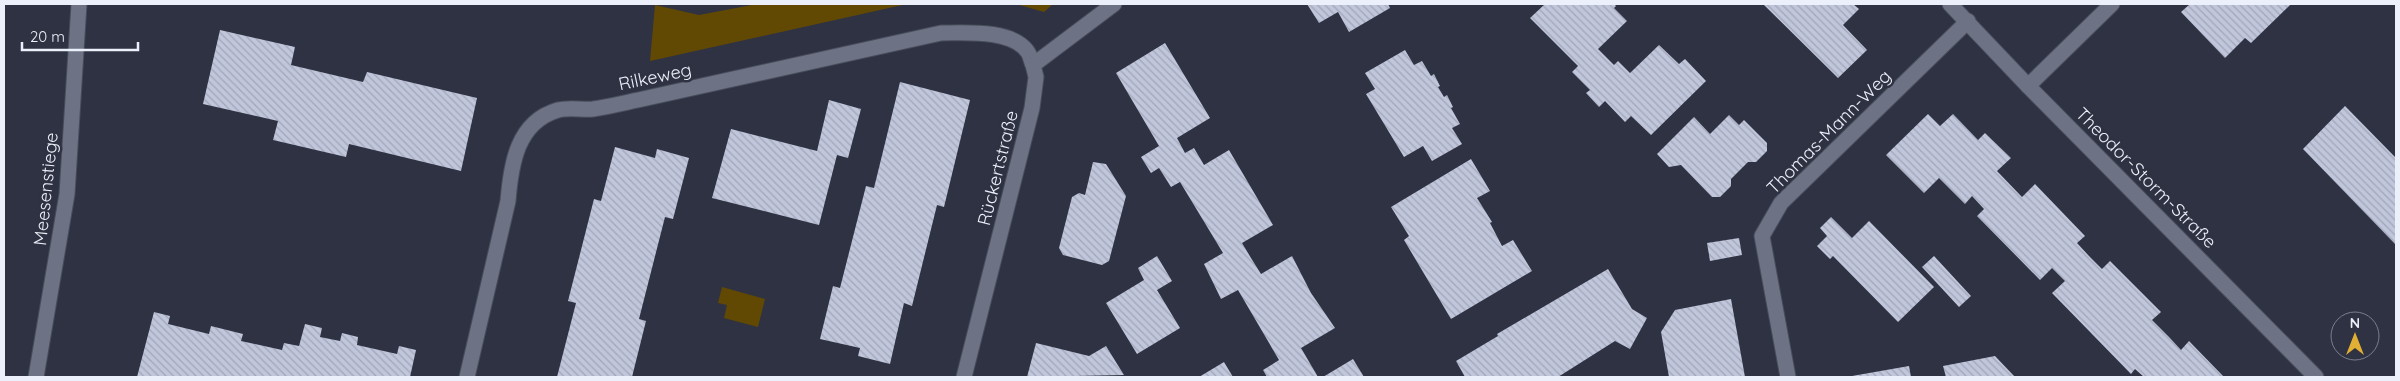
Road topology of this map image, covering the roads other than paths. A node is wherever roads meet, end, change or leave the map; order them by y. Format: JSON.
{"nodes":[{"id":1,"x":79,"y":4,"type":"edge"},
{"id":2,"x":1114,"y":4,"type":"edge"},
{"id":3,"x":1950,"y":4,"type":"edge"},
{"id":4,"x":2112,"y":4,"type":"edge"},
{"id":5,"x":1968,"y":21,"type":"junction"},
{"id":6,"x":1033,"y":65,"type":"junction"},
{"id":7,"x":2028,"y":86,"type":"junction"},
{"id":8,"x":36,"y":377,"type":"edge"},
{"id":9,"x":467,"y":377,"type":"edge"},
{"id":10,"x":964,"y":377,"type":"edge"},
{"id":11,"x":1788,"y":377,"type":"edge"},
{"id":12,"x":2316,"y":377,"type":"edge"}],
"edges":[{"from":1,"to":8,"type":"street","name":"Meesenstiege"},
{"from":2,"to":6,"type":"street"},
{"from":3,"to":5,"type":"street","name":"Theodor-Storm-Straße"},
{"from":4,"to":7,"type":"street"},
{"from":5,"to":7,"type":"street","name":"Theodor-Storm-Straße"},
{"from":5,"to":11,"type":"street","name":"Thomas-Mann-Weg"},
{"from":6,"to":9,"type":"street","name":"Rilkeweg"},
{"from":6,"to":10,"type":"street","name":"Rückertstraße"},
{"from":7,"to":12,"type":"street","name":"Theodor-Storm-Straße"}]}
